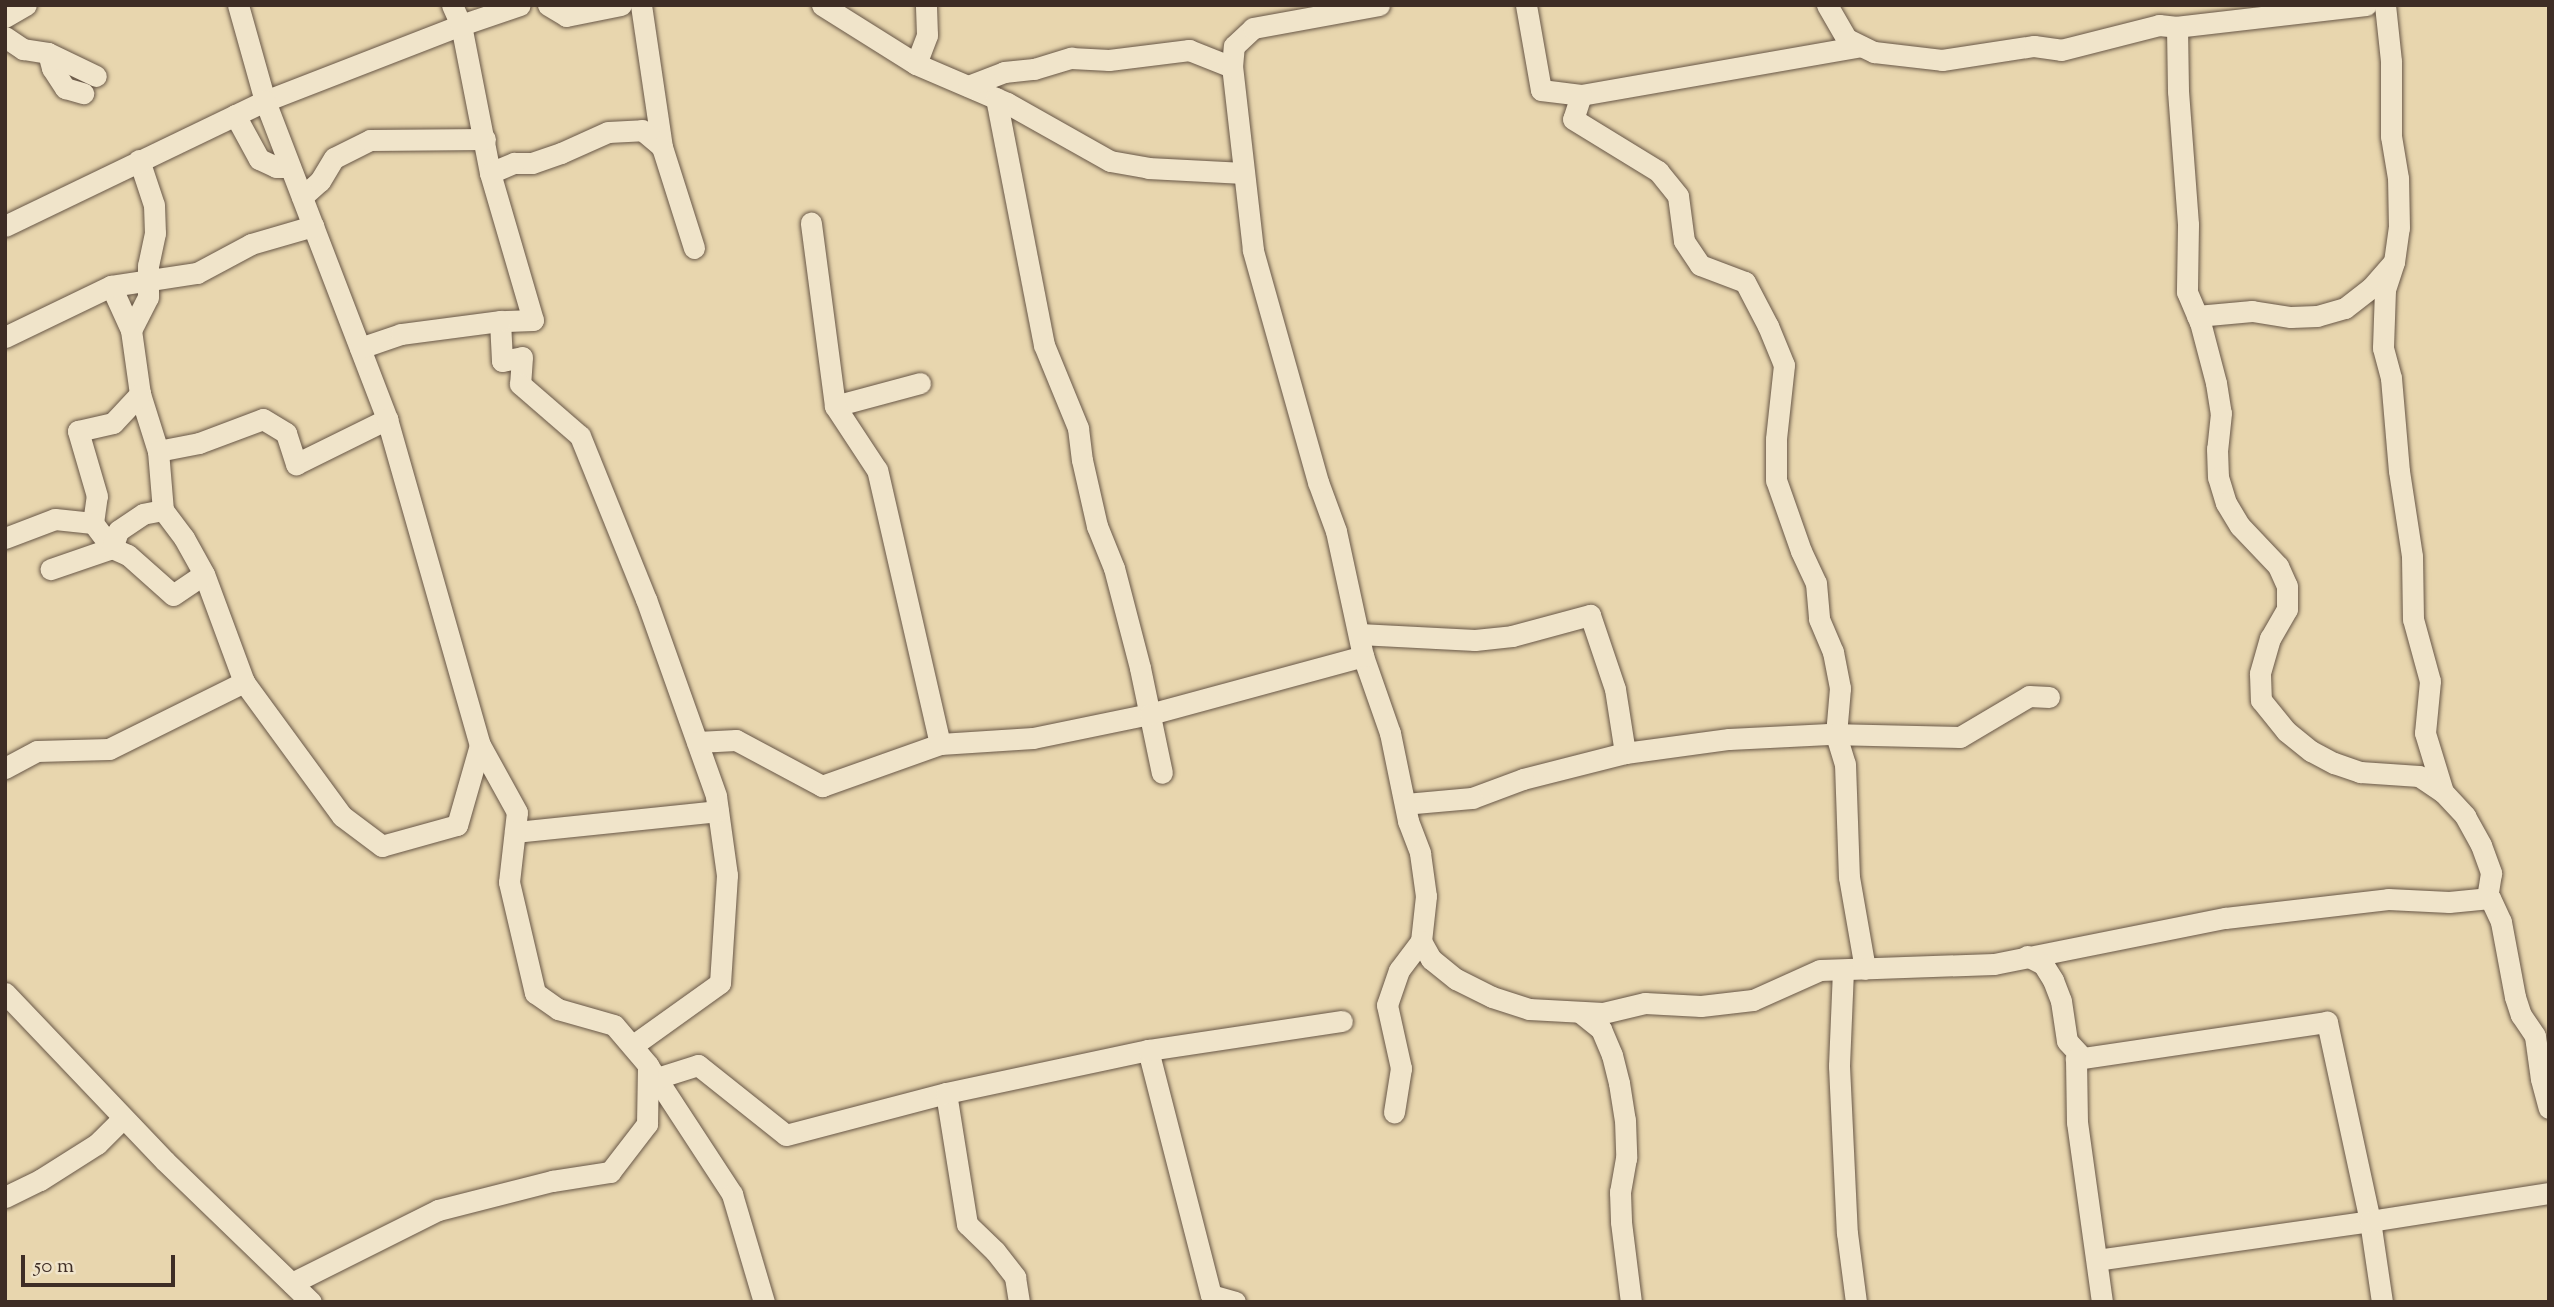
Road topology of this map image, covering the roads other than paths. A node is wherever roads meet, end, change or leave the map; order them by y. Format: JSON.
{"nodes":[{"id":1,"x":26,"y":5,"type":"edge"},
{"id":2,"x":238,"y":5,"type":"edge"},
{"id":3,"x":520,"y":5,"type":"edge"},
{"id":4,"x":548,"y":5,"type":"edge"},
{"id":5,"x":821,"y":5,"type":"edge"},
{"id":6,"x":926,"y":5,"type":"edge"},
{"id":7,"x":1379,"y":5,"type":"edge"},
{"id":8,"x":1526,"y":5,"type":"edge"},
{"id":9,"x":1827,"y":5,"type":"edge"},
{"id":10,"x":2366,"y":5,"type":"edge"},
{"id":11,"x":2385,"y":5,"type":"edge"},
{"id":12,"x":632,"y":7,"type":"edge"},
{"id":13,"x":456,"y":15,"type":"edge"},
{"id":14,"x":5,"y":17,"type":"edge"},
{"id":15,"x":2178,"y":27,"type":"junction"},
{"id":16,"x":5,"y":37,"type":"edge"},
{"id":17,"x":1861,"y":46,"type":"junction"},
{"id":18,"x":916,"y":64,"type":"junction"},
{"id":19,"x":1232,"y":67,"type":"junction"},
{"id":20,"x":89,"y":85,"type":"dead end"},
{"id":21,"x":968,"y":86,"type":"junction"},
{"id":22,"x":1581,"y":95,"type":"junction"},
{"id":23,"x":996,"y":98,"type":"junction"},
{"id":24,"x":265,"y":101,"type":"junction"},
{"id":25,"x":235,"y":115,"type":"junction"},
{"id":26,"x":485,"y":139,"type":"junction"},
{"id":27,"x":663,"y":147,"type":"junction"},
{"id":28,"x":139,"y":160,"type":"junction"},
{"id":29,"x":290,"y":167,"type":"junction"},
{"id":30,"x":490,"y":173,"type":"junction"},
{"id":31,"x":1244,"y":173,"type":"junction"},
{"id":32,"x":302,"y":197,"type":"junction"},
{"id":33,"x":811,"y":223,"type":"dead end"},
{"id":34,"x":5,"y":226,"type":"edge"},
{"id":35,"x":313,"y":226,"type":"junction"},
{"id":36,"x":694,"y":248,"type":"dead end"},
{"id":37,"x":2394,"y":262,"type":"junction"},
{"id":38,"x":147,"y":280,"type":"junction"},
{"id":39,"x":111,"y":286,"type":"junction"},
{"id":40,"x":2197,"y":316,"type":"junction"},
{"id":41,"x":500,"y":321,"type":"junction"},
{"id":42,"x":131,"y":330,"type":"junction"},
{"id":43,"x":5,"y":337,"type":"edge"},
{"id":44,"x":360,"y":348,"type":"junction"},
{"id":45,"x":920,"y":383,"type":"dead end"},
{"id":46,"x":140,"y":394,"type":"junction"},
{"id":47,"x":835,"y":406,"type":"junction"},
{"id":48,"x":387,"y":419,"type":"junction"},
{"id":49,"x":158,"y":451,"type":"junction"},
{"id":50,"x":163,"y":510,"type":"junction"},
{"id":51,"x":93,"y":523,"type":"junction"},
{"id":52,"x":5,"y":538,"type":"edge"},
{"id":53,"x":111,"y":548,"type":"junction"},
{"id":54,"x":51,"y":569,"type":"dead end"},
{"id":55,"x":205,"y":575,"type":"junction"},
{"id":56,"x":1359,"y":634,"type":"junction"},
{"id":57,"x":1363,"y":656,"type":"junction"},
{"id":58,"x":244,"y":681,"type":"junction"},
{"id":59,"x":2049,"y":697,"type":"dead end"},
{"id":60,"x":1150,"y":714,"type":"junction"},
{"id":61,"x":1836,"y":735,"type":"junction"},
{"id":62,"x":697,"y":742,"type":"junction"},
{"id":63,"x":940,"y":744,"type":"junction"},
{"id":64,"x":480,"y":745,"type":"junction"},
{"id":65,"x":1625,"y":753,"type":"junction"},
{"id":66,"x":5,"y":768,"type":"edge"},
{"id":67,"x":1162,"y":773,"type":"dead end"},
{"id":68,"x":2443,"y":792,"type":"junction"},
{"id":69,"x":1405,"y":804,"type":"junction"},
{"id":70,"x":718,"y":811,"type":"junction"},
{"id":71,"x":515,"y":831,"type":"junction"},
{"id":72,"x":2487,"y":899,"type":"junction"},
{"id":73,"x":1421,"y":941,"type":"junction"},
{"id":74,"x":2027,"y":956,"type":"junction"},
{"id":75,"x":1854,"y":970,"type":"junction"},
{"id":76,"x":5,"y":993,"type":"edge"},
{"id":77,"x":1581,"y":1013,"type":"junction"},
{"id":78,"x":1342,"y":1021,"type":"dead end"},
{"id":79,"x":2540,"y":1030,"type":"edge"},
{"id":80,"x":632,"y":1046,"type":"junction"},
{"id":81,"x":1148,"y":1050,"type":"junction"},
{"id":82,"x":2083,"y":1058,"type":"junction"},
{"id":83,"x":653,"y":1072,"type":"junction"},
{"id":84,"x":946,"y":1093,"type":"junction"},
{"id":85,"x":2549,"y":1108,"type":"edge"},
{"id":86,"x":1394,"y":1112,"type":"dead end"},
{"id":87,"x":123,"y":1118,"type":"junction"},
{"id":88,"x":2549,"y":1193,"type":"edge"},
{"id":89,"x":5,"y":1197,"type":"edge"},
{"id":90,"x":2370,"y":1221,"type":"junction"},
{"id":91,"x":2096,"y":1260,"type":"junction"},
{"id":92,"x":292,"y":1283,"type":"junction"},
{"id":93,"x":311,"y":1302,"type":"edge"},
{"id":94,"x":764,"y":1302,"type":"edge"},
{"id":95,"x":1018,"y":1302,"type":"edge"},
{"id":96,"x":1235,"y":1302,"type":"edge"},
{"id":97,"x":1630,"y":1302,"type":"edge"},
{"id":98,"x":1856,"y":1302,"type":"edge"},
{"id":99,"x":2102,"y":1302,"type":"edge"},
{"id":100,"x":2382,"y":1302,"type":"edge"}],
"edges":[{"from":1,"to":14,"type":"street"},
{"from":2,"to":24,"type":"street"},
{"from":3,"to":13,"type":"street"},
{"from":4,"to":12,"type":"street"},
{"from":5,"to":18,"type":"street"},
{"from":6,"to":18,"type":"street"},
{"from":7,"to":19,"type":"street"},
{"from":8,"to":22,"type":"street"},
{"from":9,"to":17,"type":"street"},
{"from":10,"to":15,"type":"street"},
{"from":11,"to":37,"type":"street"},
{"from":12,"to":27,"type":"street"},
{"from":13,"to":24,"type":"street"},
{"from":13,"to":26,"type":"street"},
{"from":15,"to":17,"type":"street"},
{"from":15,"to":40,"type":"street"},
{"from":16,"to":20,"type":"street"},
{"from":17,"to":22,"type":"street"},
{"from":18,"to":21,"type":"street"},
{"from":19,"to":21,"type":"street"},
{"from":19,"to":31,"type":"street"},
{"from":21,"to":23,"type":"street"},
{"from":22,"to":61,"type":"street"},
{"from":23,"to":31,"type":"street"},
{"from":23,"to":60,"type":"street"},
{"from":24,"to":25,"type":"street"},
{"from":24,"to":29,"type":"street"},
{"from":25,"to":28,"type":"street"},
{"from":25,"to":29,"type":"street"},
{"from":26,"to":30,"type":"street"},
{"from":26,"to":32,"type":"street"},
{"from":27,"to":30,"type":"street"},
{"from":27,"to":36,"type":"street"},
{"from":28,"to":34,"type":"street"},
{"from":28,"to":38,"type":"street"},
{"from":29,"to":32,"type":"street"},
{"from":30,"to":41,"type":"street"},
{"from":31,"to":56,"type":"street"},
{"from":32,"to":35,"type":"street"},
{"from":33,"to":47,"type":"street"},
{"from":35,"to":38,"type":"street"},
{"from":35,"to":44,"type":"street"},
{"from":37,"to":40,"type":"street"},
{"from":37,"to":68,"type":"street"},
{"from":38,"to":39,"type":"street"},
{"from":38,"to":42,"type":"street"},
{"from":39,"to":42,"type":"street"},
{"from":39,"to":43,"type":"street"},
{"from":40,"to":68,"type":"street"},
{"from":41,"to":44,"type":"street"},
{"from":41,"to":62,"type":"street"},
{"from":42,"to":46,"type":"street"},
{"from":44,"to":48,"type":"street"},
{"from":45,"to":47,"type":"street"},
{"from":46,"to":49,"type":"street"},
{"from":46,"to":51,"type":"street"},
{"from":47,"to":63,"type":"street"},
{"from":48,"to":49,"type":"street"},
{"from":48,"to":64,"type":"street"},
{"from":49,"to":50,"type":"street"},
{"from":50,"to":53,"type":"street"},
{"from":50,"to":55,"type":"street"},
{"from":51,"to":52,"type":"street"},
{"from":51,"to":53,"type":"street"},
{"from":53,"to":54,"type":"street"},
{"from":53,"to":55,"type":"street"},
{"from":55,"to":58,"type":"street"},
{"from":56,"to":57,"type":"street"},
{"from":56,"to":65,"type":"street"},
{"from":57,"to":60,"type":"street"},
{"from":57,"to":69,"type":"street"},
{"from":58,"to":64,"type":"street"},
{"from":58,"to":66,"type":"street"},
{"from":59,"to":61,"type":"street"},
{"from":60,"to":63,"type":"street"},
{"from":60,"to":67,"type":"street"},
{"from":61,"to":65,"type":"street"},
{"from":61,"to":75,"type":"street"},
{"from":62,"to":63,"type":"street"},
{"from":62,"to":70,"type":"street"},
{"from":64,"to":71,"type":"street"},
{"from":65,"to":69,"type":"street"},
{"from":68,"to":72,"type":"street"},
{"from":69,"to":73,"type":"street"},
{"from":70,"to":71,"type":"street"},
{"from":70,"to":80,"type":"street"},
{"from":71,"to":80,"type":"street"},
{"from":72,"to":74,"type":"street"},
{"from":72,"to":79,"type":"street"},
{"from":73,"to":77,"type":"street"},
{"from":73,"to":86,"type":"street"},
{"from":74,"to":75,"type":"street"},
{"from":74,"to":82,"type":"street"},
{"from":75,"to":77,"type":"street"},
{"from":75,"to":98,"type":"street"},
{"from":76,"to":87,"type":"street"},
{"from":77,"to":97,"type":"street"},
{"from":78,"to":81,"type":"street"},
{"from":79,"to":85,"type":"street"},
{"from":80,"to":83,"type":"street"},
{"from":81,"to":84,"type":"street"},
{"from":81,"to":96,"type":"street"},
{"from":82,"to":90,"type":"street"},
{"from":82,"to":91,"type":"street"},
{"from":83,"to":84,"type":"street"},
{"from":83,"to":92,"type":"street"},
{"from":83,"to":94,"type":"street"},
{"from":84,"to":95,"type":"street"},
{"from":87,"to":89,"type":"street"},
{"from":87,"to":92,"type":"street"},
{"from":88,"to":90,"type":"street"},
{"from":90,"to":91,"type":"street"},
{"from":90,"to":100,"type":"street"},
{"from":91,"to":99,"type":"street"},
{"from":92,"to":93,"type":"street"}]}
